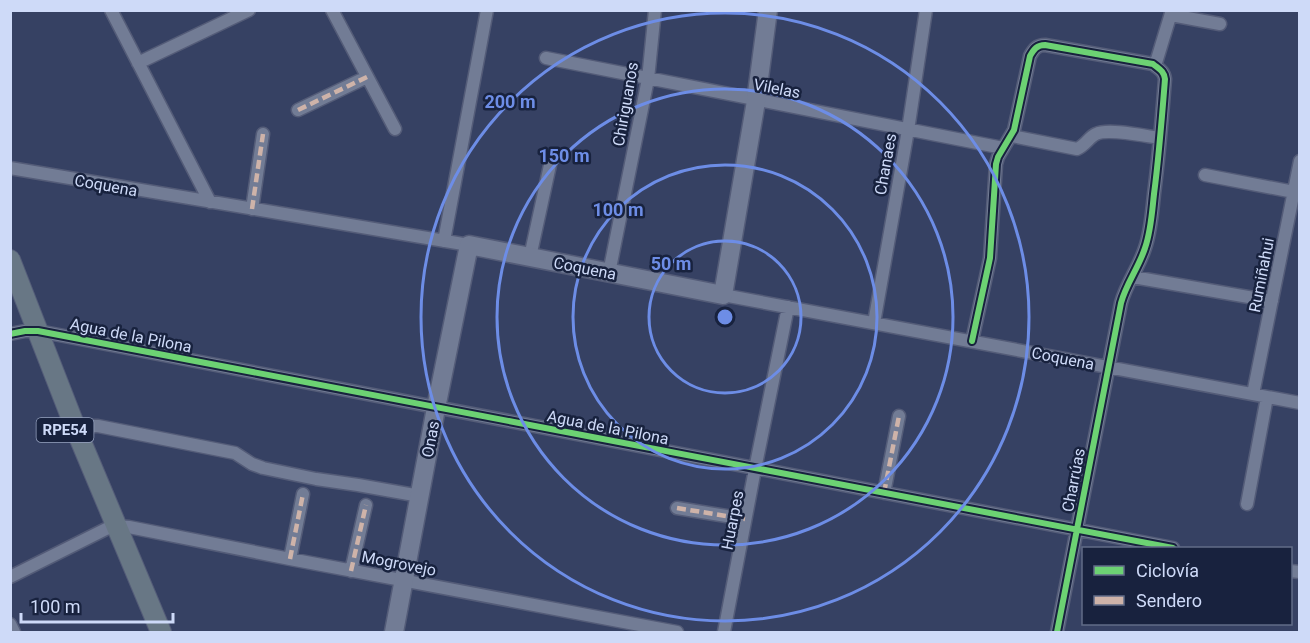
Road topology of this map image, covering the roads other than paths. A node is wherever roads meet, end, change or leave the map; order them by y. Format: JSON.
{"nodes":[{"id":1,"x":111,"y":10,"type":"edge"},
{"id":2,"x":249,"y":10,"type":"edge"},
{"id":3,"x":332,"y":10,"type":"edge"},
{"id":4,"x":487,"y":10,"type":"edge"},
{"id":5,"x":655,"y":10,"type":"edge"},
{"id":6,"x":768,"y":10,"type":"edge"},
{"id":7,"x":926,"y":10,"type":"edge"},
{"id":8,"x":1172,"y":13,"type":"edge"},
{"id":9,"x":1220,"y":24,"type":"dead end"},
{"id":10,"x":546,"y":58,"type":"dead end"},
{"id":11,"x":138,"y":63,"type":"junction"},
{"id":12,"x":1155,"y":66,"type":"junction"},
{"id":13,"x":367,"y":76,"type":"junction"},
{"id":14,"x":648,"y":79,"type":"junction"},
{"id":15,"x":756,"y":100,"type":"junction"},
{"id":16,"x":298,"y":110,"type":"dead end"},
{"id":17,"x":395,"y":129,"type":"dead end"},
{"id":18,"x":908,"y":130,"type":"junction"},
{"id":19,"x":262,"y":134,"type":"dead end"},
{"id":20,"x":1012,"y":136,"type":"junction"},
{"id":21,"x":1160,"y":138,"type":"junction"},
{"id":22,"x":1003,"y":148,"type":"junction"},
{"id":23,"x":552,"y":156,"type":"dead end"},
{"id":24,"x":1299,"y":161,"type":"edge"},
{"id":25,"x":10,"y":168,"type":"edge"},
{"id":26,"x":1205,"y":175,"type":"dead end"},
{"id":27,"x":1294,"y":192,"type":"junction"},
{"id":28,"x":210,"y":202,"type":"junction"},
{"id":29,"x":252,"y":209,"type":"junction"},
{"id":30,"x":444,"y":241,"type":"junction"},
{"id":31,"x":469,"y":245,"type":"junction"},
{"id":32,"x":530,"y":257,"type":"junction"},
{"id":33,"x":10,"y":260,"type":"edge"},
{"id":34,"x":609,"y":273,"type":"junction"},
{"id":35,"x":1133,"y":277,"type":"junction"},
{"id":36,"x":10,"y":294,"type":"edge"},
{"id":37,"x":723,"y":295,"type":"junction"},
{"id":38,"x":1272,"y":301,"type":"junction"},
{"id":39,"x":788,"y":307,"type":"junction"},
{"id":40,"x":874,"y":323,"type":"junction"},
{"id":41,"x":24,"y":332,"type":"edge"},
{"id":42,"x":972,"y":341,"type":"junction"},
{"id":43,"x":1109,"y":367,"type":"junction"},
{"id":44,"x":1253,"y":394,"type":"junction"},
{"id":45,"x":1266,"y":397,"type":"junction"},
{"id":46,"x":1299,"y":404,"type":"edge"},
{"id":47,"x":436,"y":408,"type":"junction"},
{"id":48,"x":899,"y":416,"type":"dead end"},
{"id":49,"x":77,"y":432,"type":"junction"},
{"id":50,"x":755,"y":469,"type":"junction"},
{"id":51,"x":885,"y":493,"type":"junction"},
{"id":52,"x":303,"y":494,"type":"dead end"},
{"id":53,"x":420,"y":496,"type":"junction"},
{"id":54,"x":1247,"y":504,"type":"dead end"},
{"id":55,"x":366,"y":505,"type":"dead end"},
{"id":56,"x":677,"y":508,"type":"dead end"},
{"id":57,"x":745,"y":519,"type":"junction"},
{"id":58,"x":111,"y":527,"type":"junction"},
{"id":59,"x":1077,"y":530,"type":"junction"},
{"id":60,"x":1163,"y":547,"type":"edge"},
{"id":61,"x":290,"y":559,"type":"junction"},
{"id":62,"x":351,"y":571,"type":"junction"},
{"id":63,"x":10,"y":577,"type":"edge"},
{"id":64,"x":404,"y":581,"type":"junction"},
{"id":65,"x":10,"y":624,"type":"edge"},
{"id":66,"x":14,"y":633,"type":"edge"},
{"id":67,"x":148,"y":633,"type":"edge"},
{"id":68,"x":161,"y":633,"type":"edge"},
{"id":69,"x":394,"y":633,"type":"edge"},
{"id":70,"x":677,"y":633,"type":"edge"},
{"id":71,"x":724,"y":633,"type":"edge"},
{"id":72,"x":1057,"y":633,"type":"edge"}],
"edges":[{"from":1,"to":11,"type":"street"},
{"from":2,"to":11,"type":"street"},
{"from":3,"to":13,"type":"street"},
{"from":4,"to":30,"type":"street"},
{"from":5,"to":14,"type":"street","name":"Chiriguanos"},
{"from":6,"to":15,"type":"main road"},
{"from":7,"to":18,"type":"street","name":"Chanaes"},
{"from":8,"to":9,"type":"street"},
{"from":8,"to":12,"type":"street"},
{"from":10,"to":14,"type":"street","name":"Vilelas"},
{"from":11,"to":28,"type":"street"},
{"from":12,"to":20,"type":"street"},
{"from":12,"to":21,"type":"street","name":"Charrúas"},
{"from":13,"to":16,"type":"street"},
{"from":13,"to":17,"type":"street"},
{"from":14,"to":15,"type":"street","name":"Vilelas"},
{"from":14,"to":34,"type":"street","name":"Chiriguanos"},
{"from":15,"to":18,"type":"street","name":"Vilelas"},
{"from":15,"to":37,"type":"main road"},
{"from":18,"to":22,"type":"street","name":"Vilelas"},
{"from":18,"to":40,"type":"street","name":"Chanaes"},
{"from":19,"to":29,"type":"street"},
{"from":20,"to":21,"type":"street"},
{"from":20,"to":22,"type":"street"},
{"from":21,"to":35,"type":"street","name":"Charrúas"},
{"from":22,"to":42,"type":"street"},
{"from":23,"to":32,"type":"street"},
{"from":24,"to":27,"type":"street","name":"Rumiñahui"},
{"from":25,"to":28,"type":"street","name":"Coquena"},
{"from":26,"to":27,"type":"street"},
{"from":27,"to":38,"type":"street","name":"Rumiñahui"},
{"from":28,"to":29,"type":"street","name":"Coquena"},
{"from":29,"to":30,"type":"street","name":"Coquena"},
{"from":30,"to":31,"type":"street","name":"Coquena"},
{"from":31,"to":32,"type":"main road","name":"Coquena"},
{"from":31,"to":47,"type":"main road","name":"Onas"},
{"from":32,"to":34,"type":"main road","name":"Coquena"},
{"from":33,"to":41,"type":"main road","number":"RPE54"},
{"from":34,"to":37,"type":"main road","name":"Coquena"},
{"from":35,"to":38,"type":"street"},
{"from":35,"to":43,"type":"street","name":"Charrúas"},
{"from":36,"to":41,"type":"main road","number":"RPE54"},
{"from":37,"to":39,"type":"street","name":"Coquena"},
{"from":38,"to":44,"type":"street","name":"Rumiñahui"},
{"from":39,"to":40,"type":"street","name":"Coquena"},
{"from":39,"to":50,"type":"street","name":"Huarpes"},
{"from":40,"to":42,"type":"street","name":"Coquena"},
{"from":41,"to":47,"type":"street","name":"Agua de la Pilona"},
{"from":41,"to":49,"type":"main road","number":"RPE54"},
{"from":41,"to":58,"type":"main road","number":"RPE54"},
{"from":42,"to":43,"type":"street","name":"Coquena"},
{"from":43,"to":44,"type":"street","name":"Coquena"},
{"from":43,"to":59,"type":"street","name":"Charrúas"},
{"from":44,"to":45,"type":"street","name":"Coquena"},
{"from":45,"to":46,"type":"street","name":"Coquena"},
{"from":45,"to":54,"type":"street"},
{"from":47,"to":50,"type":"street","name":"Agua de la Pilona"},
{"from":47,"to":53,"type":"main road","name":"Onas"},
{"from":48,"to":51,"type":"street"},
{"from":49,"to":53,"type":"street"},
{"from":49,"to":58,"type":"main road","number":"RPE54"},
{"from":50,"to":51,"type":"street","name":"Agua de la Pilona"},
{"from":50,"to":57,"type":"street","name":"Huarpes"},
{"from":51,"to":59,"type":"street","name":"Agua de la Pilona"},
{"from":52,"to":61,"type":"street"},
{"from":53,"to":64,"type":"main road","name":"Onas"},
{"from":55,"to":62,"type":"street"},
{"from":56,"to":57,"type":"street"},
{"from":57,"to":71,"type":"street","name":"Huarpes"},
{"from":58,"to":61,"type":"street","name":"Mogrovejo"},
{"from":58,"to":63,"type":"street"},
{"from":58,"to":67,"type":"main road","number":"RPE54"},
{"from":58,"to":68,"type":"main road","number":"RPE54"},
{"from":59,"to":60,"type":"street","name":"Agua de la Pilona"},
{"from":59,"to":72,"type":"street","name":"Charrúas"},
{"from":61,"to":62,"type":"street","name":"Mogrovejo"},
{"from":62,"to":64,"type":"street","name":"Mogrovejo"},
{"from":64,"to":69,"type":"main road","name":"Onas"},
{"from":64,"to":70,"type":"street","name":"Mogrovejo"},
{"from":65,"to":66,"type":"street"}]}
